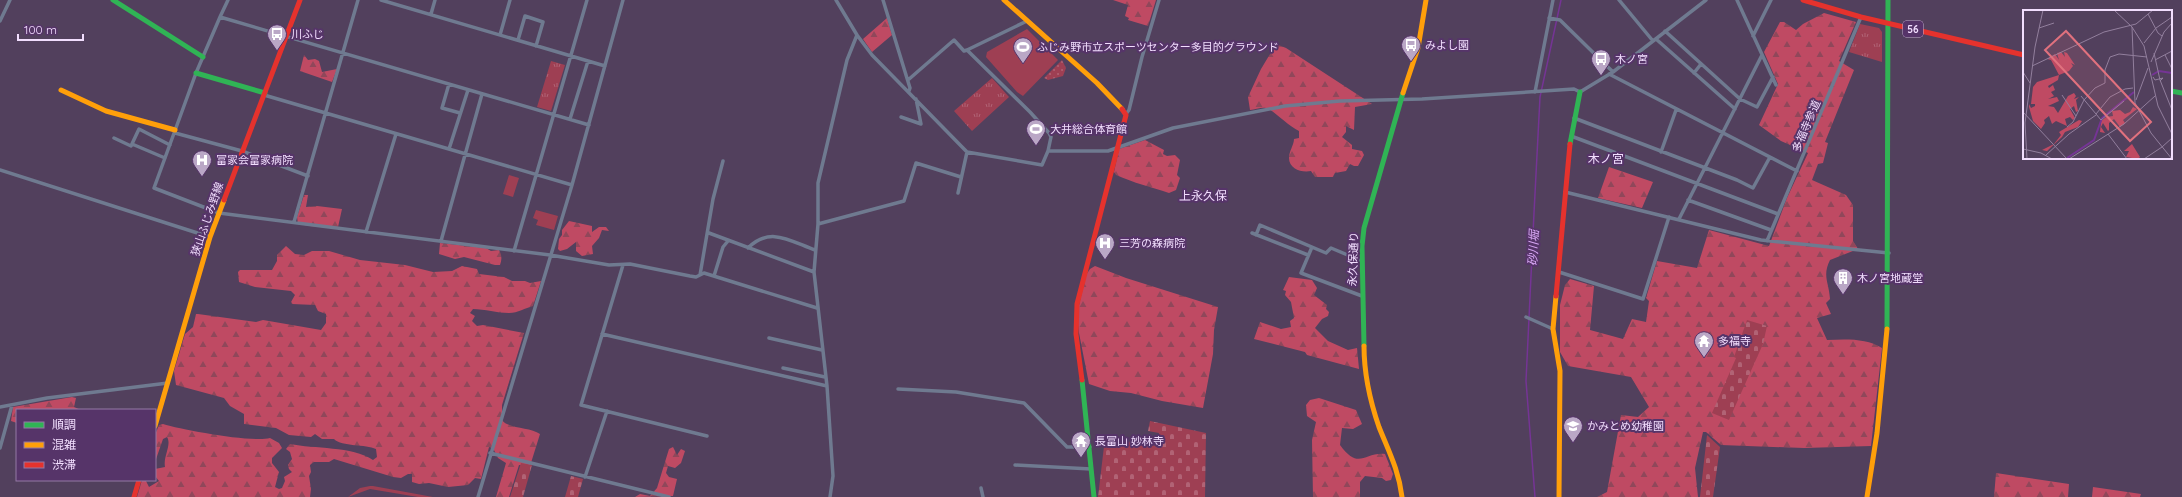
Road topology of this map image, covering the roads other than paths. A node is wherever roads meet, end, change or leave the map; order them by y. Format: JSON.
{"nodes":[{"id":1,"x":10,"y":0,"type":"edge"},
{"id":2,"x":113,"y":0,"type":"edge"},
{"id":3,"x":228,"y":0,"type":"edge"},
{"id":4,"x":358,"y":0,"type":"edge"},
{"id":5,"x":381,"y":0,"type":"edge"},
{"id":6,"x":435,"y":0,"type":"edge"},
{"id":7,"x":510,"y":0,"type":"edge"},
{"id":8,"x":587,"y":0,"type":"edge"},
{"id":9,"x":623,"y":0,"type":"edge"},
{"id":10,"x":836,"y":0,"type":"edge"},
{"id":11,"x":883,"y":0,"type":"edge"},
{"id":12,"x":1004,"y":0,"type":"edge"},
{"id":13,"x":1159,"y":0,"type":"edge"},
{"id":14,"x":1426,"y":0,"type":"edge"},
{"id":15,"x":1553,"y":0,"type":"edge"},
{"id":16,"x":1619,"y":0,"type":"edge"},
{"id":17,"x":1706,"y":0,"type":"edge"},
{"id":18,"x":1737,"y":0,"type":"edge"},
{"id":19,"x":1771,"y":0,"type":"edge"},
{"id":20,"x":1803,"y":0,"type":"edge"},
{"id":21,"x":1888,"y":0,"type":"edge"},
{"id":22,"x":298,"y":1,"type":"edge"},
{"id":23,"x":431,"y":14,"type":"junction"},
{"id":24,"x":220,"y":17,"type":"junction"},
{"id":25,"x":1861,"y":17,"type":"junction"},
{"id":26,"x":1550,"y":18,"type":"junction"},
{"id":27,"x":0,"y":21,"type":"edge"},
{"id":28,"x":1027,"y":21,"type":"junction"},
{"id":29,"x":1888,"y":24,"type":"junction"},
{"id":30,"x":1665,"y":31,"type":"junction"},
{"id":31,"x":500,"y":35,"type":"junction"},
{"id":32,"x":857,"y":35,"type":"junction"},
{"id":33,"x":286,"y":36,"type":"junction"},
{"id":34,"x":1753,"y":36,"type":"junction"},
{"id":35,"x":518,"y":40,"type":"junction"},
{"id":36,"x":1654,"y":40,"type":"junction"},
{"id":37,"x":536,"y":46,"type":"junction"},
{"id":38,"x":967,"y":50,"type":"junction"},
{"id":39,"x":343,"y":53,"type":"junction"},
{"id":40,"x":1762,"y":55,"type":"junction"},
{"id":41,"x":2023,"y":55,"type":"edge"},
{"id":42,"x":571,"y":56,"type":"junction"},
{"id":43,"x":203,"y":57,"type":"junction"},
{"id":44,"x":588,"y":61,"type":"junction"},
{"id":45,"x":1702,"y":64,"type":"junction"},
{"id":46,"x":605,"y":66,"type":"junction"},
{"id":47,"x":196,"y":73,"type":"junction"},
{"id":48,"x":1611,"y":73,"type":"junction"},
{"id":49,"x":1694,"y":73,"type":"junction"},
{"id":50,"x":1773,"y":77,"type":"junction"},
{"id":51,"x":908,"y":80,"type":"junction"},
{"id":52,"x":449,"y":84,"type":"junction"},
{"id":53,"x":1776,"y":85,"type":"dead end"},
{"id":54,"x":61,"y":90,"type":"dead end"},
{"id":55,"x":468,"y":90,"type":"junction"},
{"id":56,"x":2172,"y":91,"type":"edge"},
{"id":57,"x":909,"y":92,"type":"junction"},
{"id":58,"x":1536,"y":92,"type":"junction"},
{"id":59,"x":1580,"y":92,"type":"junction"},
{"id":60,"x":2182,"y":93,"type":"edge"},
{"id":61,"x":264,"y":94,"type":"junction"},
{"id":62,"x":482,"y":94,"type":"junction"},
{"id":63,"x":915,"y":98,"type":"junction"},
{"id":64,"x":1740,"y":99,"type":"junction"},
{"id":65,"x":1401,"y":100,"type":"junction"},
{"id":66,"x":1735,"y":109,"type":"junction"},
{"id":67,"x":1676,"y":110,"type":"junction"},
{"id":68,"x":326,"y":113,"type":"junction"},
{"id":69,"x":460,"y":113,"type":"junction"},
{"id":70,"x":1126,"y":114,"type":"junction"},
{"id":71,"x":554,"y":115,"type":"junction"},
{"id":72,"x":901,"y":117,"type":"dead end"},
{"id":73,"x":1574,"y":118,"type":"junction"},
{"id":74,"x":570,"y":119,"type":"junction"},
{"id":75,"x":142,"y":122,"type":"junction"},
{"id":76,"x":588,"y":125,"type":"junction"},
{"id":77,"x":139,"y":129,"type":"junction"},
{"id":78,"x":175,"y":131,"type":"junction"},
{"id":79,"x":1722,"y":132,"type":"junction"},
{"id":80,"x":396,"y":134,"type":"junction"},
{"id":81,"x":1571,"y":136,"type":"junction"},
{"id":82,"x":114,"y":138,"type":"dead end"},
{"id":83,"x":132,"y":144,"type":"junction"},
{"id":84,"x":170,"y":145,"type":"junction"},
{"id":85,"x":449,"y":148,"type":"junction"},
{"id":86,"x":1118,"y":148,"type":"junction"},
{"id":87,"x":1048,"y":151,"type":"junction"},
{"id":88,"x":242,"y":152,"type":"junction"},
{"id":89,"x":967,"y":152,"type":"junction"},
{"id":90,"x":1661,"y":152,"type":"junction"},
{"id":91,"x":466,"y":153,"type":"junction"},
{"id":92,"x":1770,"y":157,"type":"junction"},
{"id":93,"x":165,"y":158,"type":"junction"},
{"id":94,"x":723,"y":160,"type":"dead end"},
{"id":95,"x":1704,"y":168,"type":"junction"},
{"id":96,"x":0,"y":170,"type":"edge"},
{"id":97,"x":1797,"y":171,"type":"junction"},
{"id":98,"x":536,"y":174,"type":"junction"},
{"id":99,"x":308,"y":176,"type":"junction"},
{"id":100,"x":961,"y":177,"type":"junction"},
{"id":101,"x":1697,"y":184,"type":"junction"},
{"id":102,"x":572,"y":185,"type":"junction"},
{"id":103,"x":958,"y":192,"type":"dead end"},
{"id":104,"x":1565,"y":192,"type":"junction"},
{"id":105,"x":1688,"y":200,"type":"junction"},
{"id":106,"x":218,"y":213,"type":"junction"},
{"id":107,"x":1778,"y":214,"type":"junction"},
{"id":108,"x":1669,"y":217,"type":"junction"},
{"id":109,"x":1679,"y":219,"type":"junction"},
{"id":110,"x":294,"y":222,"type":"junction"},
{"id":111,"x":818,"y":224,"type":"junction"},
{"id":112,"x":1771,"y":230,"type":"junction"},
{"id":113,"x":366,"y":232,"type":"junction"},
{"id":114,"x":709,"y":233,"type":"junction"},
{"id":115,"x":1252,"y":233,"type":"dead end"},
{"id":116,"x":1256,"y":235,"type":"junction"},
{"id":117,"x":210,"y":237,"type":"junction"},
{"id":118,"x":728,"y":240,"type":"junction"},
{"id":119,"x":440,"y":241,"type":"junction"},
{"id":120,"x":1767,"y":241,"type":"junction"},
{"id":121,"x":1312,"y":247,"type":"junction"},
{"id":122,"x":748,"y":248,"type":"junction"},
{"id":123,"x":815,"y":250,"type":"junction"},
{"id":124,"x":514,"y":251,"type":"junction"},
{"id":125,"x":1889,"y":253,"type":"junction"},
{"id":126,"x":550,"y":255,"type":"junction"},
{"id":127,"x":1308,"y":255,"type":"junction"},
{"id":128,"x":1362,"y":261,"type":"junction"},
{"id":129,"x":623,"y":265,"type":"junction"},
{"id":130,"x":814,"y":272,"type":"junction"},
{"id":131,"x":1560,"y":272,"type":"junction"},
{"id":132,"x":700,"y":274,"type":"junction"},
{"id":133,"x":714,"y":276,"type":"junction"},
{"id":134,"x":1362,"y":296,"type":"junction"},
{"id":135,"x":817,"y":308,"type":"junction"},
{"id":136,"x":1526,"y":317,"type":"dead end"},
{"id":137,"x":1553,"y":329,"type":"junction"},
{"id":138,"x":602,"y":334,"type":"junction"},
{"id":139,"x":768,"y":338,"type":"dead end"},
{"id":140,"x":822,"y":350,"type":"junction"},
{"id":141,"x":783,"y":368,"type":"dead end"},
{"id":142,"x":825,"y":377,"type":"junction"},
{"id":143,"x":168,"y":383,"type":"junction"},
{"id":144,"x":827,"y":386,"type":"junction"},
{"id":145,"x":898,"y":389,"type":"dead end"},
{"id":146,"x":12,"y":405,"type":"junction"},
{"id":147,"x":0,"y":407,"type":"edge"},
{"id":148,"x":607,"y":411,"type":"junction"},
{"id":149,"x":156,"y":423,"type":"edge"},
{"id":150,"x":707,"y":436,"type":"dead end"},
{"id":151,"x":1090,"y":447,"type":"junction"},
{"id":152,"x":0,"y":448,"type":"edge"},
{"id":153,"x":490,"y":454,"type":"junction"},
{"id":154,"x":1014,"y":465,"type":"dead end"},
{"id":155,"x":1091,"y":469,"type":"junction"},
{"id":156,"x":585,"y":477,"type":"junction"},
{"id":157,"x":139,"y":481,"type":"edge"},
{"id":158,"x":981,"y":488,"type":"dead end"},
{"id":159,"x":134,"y":497,"type":"edge"},
{"id":160,"x":478,"y":497,"type":"edge"},
{"id":161,"x":669,"y":497,"type":"edge"},
{"id":162,"x":830,"y":497,"type":"edge"},
{"id":163,"x":983,"y":497,"type":"edge"},
{"id":164,"x":1094,"y":497,"type":"edge"},
{"id":165,"x":1402,"y":497,"type":"edge"},
{"id":166,"x":1559,"y":497,"type":"edge"},
{"id":167,"x":1867,"y":497,"type":"edge"}],
"edges":[{"from":1,"to":27,"type":"street"},
{"from":2,"to":43,"type":"street"},
{"from":3,"to":24,"type":"street"},
{"from":4,"to":39,"type":"street"},
{"from":5,"to":23,"type":"street"},
{"from":6,"to":23,"type":"street"},
{"from":7,"to":31,"type":"street"},
{"from":8,"to":42,"type":"street"},
{"from":9,"to":46,"type":"street"},
{"from":10,"to":32,"type":"street"},
{"from":11,"to":51,"type":"street"},
{"from":12,"to":28,"type":"street"},
{"from":13,"to":70,"type":"street"},
{"from":14,"to":65,"type":"street","name":"永久保通り"},
{"from":15,"to":26,"type":"street"},
{"from":16,"to":36,"type":"street"},
{"from":17,"to":30,"type":"street"},
{"from":18,"to":34,"type":"street"},
{"from":19,"to":34,"type":"street"},
{"from":20,"to":25,"type":"street","number":"56"},
{"from":21,"to":29,"type":"street"},
{"from":22,"to":33,"type":"street","name":"狭山ふじみ野線"},
{"from":23,"to":31,"type":"street"},
{"from":24,"to":33,"type":"street"},
{"from":24,"to":43,"type":"street"},
{"from":25,"to":29,"type":"street","number":"56"},
{"from":25,"to":97,"type":"street","name":"多福寺参道"},
{"from":26,"to":48,"type":"street"},
{"from":26,"to":58,"type":"street"},
{"from":28,"to":38,"type":"street"},
{"from":28,"to":70,"type":"street"},
{"from":29,"to":41,"type":"street","number":"56"},
{"from":29,"to":125,"type":"street"},
{"from":30,"to":36,"type":"street"},
{"from":30,"to":45,"type":"street"},
{"from":31,"to":35,"type":"street"},
{"from":32,"to":57,"type":"street"},
{"from":32,"to":111,"type":"street"},
{"from":33,"to":39,"type":"street"},
{"from":33,"to":61,"type":"street","name":"狭山ふじみ野線"},
{"from":34,"to":40,"type":"street"},
{"from":35,"to":37,"type":"street"},
{"from":35,"to":37,"type":"street"},
{"from":36,"to":48,"type":"street"},
{"from":36,"to":49,"type":"street"},
{"from":37,"to":42,"type":"street"},
{"from":38,"to":51,"type":"street"},
{"from":38,"to":87,"type":"street"},
{"from":39,"to":52,"type":"street"},
{"from":39,"to":68,"type":"street"},
{"from":40,"to":50,"type":"street"},
{"from":40,"to":64,"type":"street"},
{"from":42,"to":44,"type":"street"},
{"from":42,"to":71,"type":"street"},
{"from":43,"to":47,"type":"street"},
{"from":44,"to":46,"type":"street"},
{"from":44,"to":74,"type":"street"},
{"from":45,"to":49,"type":"street"},
{"from":45,"to":64,"type":"street"},
{"from":46,"to":76,"type":"street"},
{"from":47,"to":61,"type":"street"},
{"from":47,"to":78,"type":"street"},
{"from":48,"to":59,"type":"street"},
{"from":48,"to":67,"type":"street"},
{"from":49,"to":66,"type":"street"},
{"from":50,"to":53,"type":"street"},
{"from":50,"to":64,"type":"street"},
{"from":51,"to":57,"type":"street"},
{"from":52,"to":55,"type":"street"},
{"from":52,"to":69,"type":"street"},
{"from":54,"to":75,"type":"street"},
{"from":55,"to":62,"type":"street"},
{"from":55,"to":69,"type":"street"},
{"from":56,"to":60,"type":"street"},
{"from":57,"to":63,"type":"street"},
{"from":58,"to":59,"type":"street"},
{"from":58,"to":65,"type":"street"},
{"from":59,"to":73,"type":"street"},
{"from":61,"to":68,"type":"street"},
{"from":61,"to":88,"type":"street","name":"狭山ふじみ野線"},
{"from":62,"to":71,"type":"street"},
{"from":62,"to":91,"type":"street"},
{"from":63,"to":72,"type":"street"},
{"from":63,"to":89,"type":"street"},
{"from":64,"to":66,"type":"street"},
{"from":65,"to":86,"type":"street"},
{"from":65,"to":128,"type":"street","name":"永久保通り"},
{"from":66,"to":79,"type":"street"},
{"from":67,"to":79,"type":"street"},
{"from":67,"to":90,"type":"street"},
{"from":68,"to":80,"type":"street"},
{"from":68,"to":99,"type":"street"},
{"from":69,"to":85,"type":"street"},
{"from":70,"to":86,"type":"street"},
{"from":71,"to":74,"type":"street"},
{"from":71,"to":98,"type":"street"},
{"from":73,"to":81,"type":"street"},
{"from":73,"to":90,"type":"street"},
{"from":74,"to":76,"type":"street"},
{"from":75,"to":77,"type":"street"},
{"from":75,"to":78,"type":"street"},
{"from":76,"to":102,"type":"street"},
{"from":77,"to":83,"type":"street"},
{"from":77,"to":84,"type":"street"},
{"from":78,"to":84,"type":"street"},
{"from":78,"to":88,"type":"street"},
{"from":79,"to":92,"type":"street"},
{"from":79,"to":95,"type":"street"},
{"from":80,"to":85,"type":"street"},
{"from":80,"to":113,"type":"street"},
{"from":81,"to":101,"type":"street"},
{"from":81,"to":104,"type":"street"},
{"from":82,"to":83,"type":"street"},
{"from":83,"to":93,"type":"street"},
{"from":84,"to":93,"type":"street"},
{"from":85,"to":91,"type":"street"},
{"from":86,"to":87,"type":"street"},
{"from":86,"to":151,"type":"street"},
{"from":87,"to":89,"type":"street"},
{"from":88,"to":99,"type":"street"},
{"from":88,"to":106,"type":"street","name":"狭山ふじみ野線"},
{"from":89,"to":100,"type":"street"},
{"from":90,"to":95,"type":"street"},
{"from":91,"to":98,"type":"street"},
{"from":91,"to":119,"type":"street"},
{"from":92,"to":95,"type":"street"},
{"from":92,"to":97,"type":"street"},
{"from":93,"to":106,"type":"street"},
{"from":94,"to":114,"type":"street"},
{"from":95,"to":101,"type":"street"},
{"from":96,"to":117,"type":"street"},
{"from":97,"to":107,"type":"street","name":"多福寺参道"},
{"from":98,"to":102,"type":"street"},
{"from":98,"to":124,"type":"street"},
{"from":99,"to":110,"type":"street"},
{"from":100,"to":103,"type":"street"},
{"from":100,"to":111,"type":"street"},
{"from":101,"to":105,"type":"street"},
{"from":101,"to":107,"type":"street"},
{"from":102,"to":126,"type":"street"},
{"from":104,"to":108,"type":"street"},
{"from":104,"to":131,"type":"street"},
{"from":105,"to":109,"type":"street"},
{"from":105,"to":112,"type":"street"},
{"from":106,"to":110,"type":"street"},
{"from":106,"to":117,"type":"street","name":"狭山ふじみ野線"},
{"from":107,"to":112,"type":"street","name":"多福寺参道"},
{"from":108,"to":109,"type":"street"},
{"from":108,"to":131,"type":"street"},
{"from":109,"to":120,"type":"street"},
{"from":110,"to":113,"type":"street"},
{"from":111,"to":123,"type":"street"},
{"from":112,"to":120,"type":"street","name":"多福寺参道"},
{"from":113,"to":119,"type":"street"},
{"from":114,"to":118,"type":"street"},
{"from":114,"to":132,"type":"street"},
{"from":115,"to":116,"type":"street"},
{"from":116,"to":121,"type":"street"},
{"from":116,"to":127,"type":"street"},
{"from":117,"to":143,"type":"street","name":"狭山ふじみ野線"},
{"from":118,"to":122,"type":"street"},
{"from":118,"to":133,"type":"street"},
{"from":119,"to":124,"type":"street"},
{"from":120,"to":125,"type":"street"},
{"from":121,"to":127,"type":"street"},
{"from":121,"to":128,"type":"street"},
{"from":122,"to":123,"type":"street"},
{"from":122,"to":130,"type":"street"},
{"from":123,"to":130,"type":"street"},
{"from":124,"to":126,"type":"street"},
{"from":125,"to":167,"type":"street"},
{"from":126,"to":129,"type":"street"},
{"from":126,"to":153,"type":"street"},
{"from":127,"to":134,"type":"street"},
{"from":128,"to":134,"type":"street","name":"永久保通り"},
{"from":129,"to":132,"type":"street"},
{"from":129,"to":138,"type":"street"},
{"from":130,"to":135,"type":"street"},
{"from":131,"to":137,"type":"street"},
{"from":132,"to":133,"type":"street"},
{"from":133,"to":135,"type":"street"},
{"from":134,"to":165,"type":"street","name":"永久保通り"},
{"from":135,"to":140,"type":"street"},
{"from":136,"to":137,"type":"street"},
{"from":137,"to":166,"type":"street"},
{"from":138,"to":144,"type":"street"},
{"from":138,"to":148,"type":"street"},
{"from":139,"to":140,"type":"street"},
{"from":140,"to":142,"type":"street"},
{"from":141,"to":142,"type":"street"},
{"from":142,"to":144,"type":"street"},
{"from":143,"to":146,"type":"street"},
{"from":143,"to":149,"type":"street","name":"狭山ふじみ野線"},
{"from":144,"to":162,"type":"street"},
{"from":145,"to":151,"type":"street"},
{"from":146,"to":147,"type":"street"},
{"from":146,"to":152,"type":"street"},
{"from":148,"to":150,"type":"street"},
{"from":148,"to":156,"type":"street"},
{"from":151,"to":155,"type":"street"},
{"from":153,"to":156,"type":"street"},
{"from":153,"to":160,"type":"street"},
{"from":154,"to":155,"type":"street"},
{"from":155,"to":164,"type":"street"},
{"from":156,"to":161,"type":"street"},
{"from":157,"to":159,"type":"street"},
{"from":158,"to":163,"type":"street"}]}
